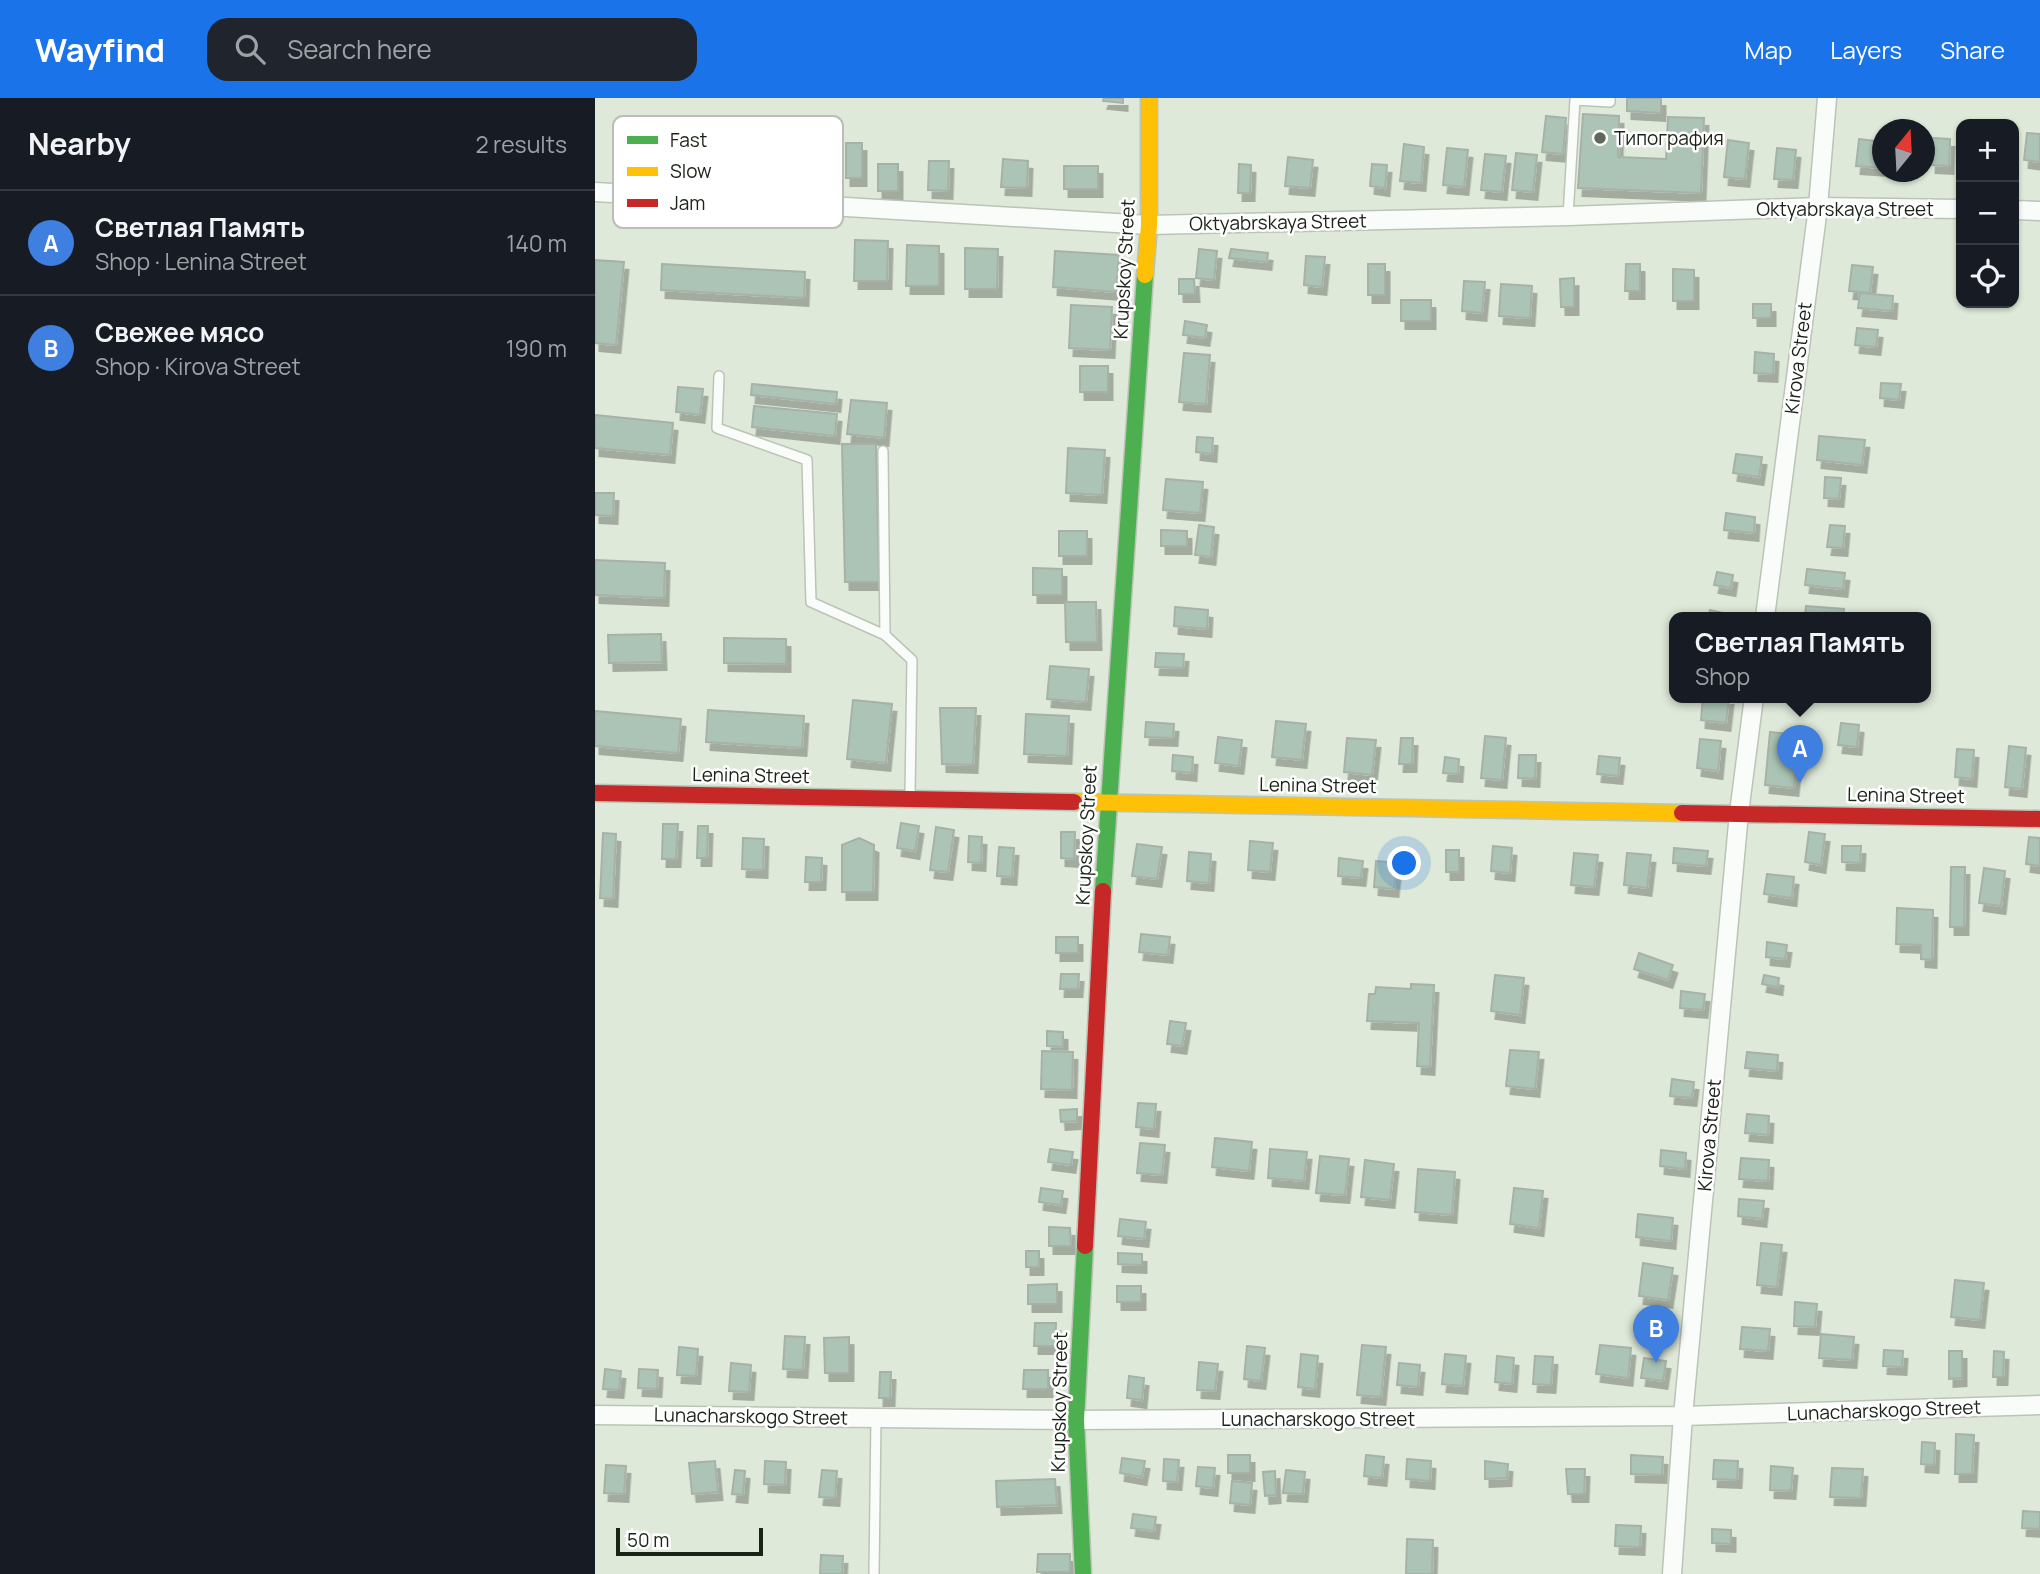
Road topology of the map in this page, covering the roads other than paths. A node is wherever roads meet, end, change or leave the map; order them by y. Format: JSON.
{"nodes":[{"id":1,"x":1149,"y":98,"type":"edge"},
{"id":2,"x":1610,"y":98,"type":"edge"},
{"id":3,"x":1827,"y":98,"type":"edge"},
{"id":4,"x":595,"y":192,"type":"edge"},
{"id":5,"x":613,"y":193,"type":"edge"},
{"id":6,"x":843,"y":207,"type":"edge"},
{"id":7,"x":1818,"y":207,"type":"junction"},
{"id":8,"x":1956,"y":209,"type":"edge"},
{"id":9,"x":2019,"y":210,"type":"edge"},
{"id":10,"x":2040,"y":211,"type":"edge"},
{"id":11,"x":1568,"y":216,"type":"junction"},
{"id":12,"x":1149,"y":225,"type":"junction"},
{"id":13,"x":719,"y":376,"type":"dead end"},
{"id":14,"x":883,"y":451,"type":"dead end"},
{"id":15,"x":1766,"y":612,"type":"edge"},
{"id":16,"x":885,"y":635,"type":"junction"},
{"id":17,"x":1753,"y":703,"type":"edge"},
{"id":18,"x":595,"y":793,"type":"edge"},
{"id":19,"x":910,"y":800,"type":"junction"},
{"id":20,"x":1108,"y":803,"type":"junction"},
{"id":21,"x":1739,"y":813,"type":"junction"},
{"id":22,"x":2040,"y":819,"type":"edge"},
{"id":23,"x":2040,"y":1405,"type":"edge"},
{"id":24,"x":595,"y":1415,"type":"edge"},
{"id":25,"x":1683,"y":1416,"type":"junction"},
{"id":26,"x":876,"y":1418,"type":"junction"},
{"id":27,"x":1076,"y":1420,"type":"junction"},
{"id":28,"x":874,"y":1574,"type":"edge"},
{"id":29,"x":1083,"y":1574,"type":"edge"},
{"id":30,"x":1672,"y":1574,"type":"edge"}],
"edges":[{"from":1,"to":12,"type":"street","name":"Krupskoy Street"},
{"from":2,"to":11,"type":"lane"},
{"from":3,"to":7,"type":"street","name":"Kirova Street"},
{"from":4,"to":5,"type":"street","name":"Oktyabrskaya Street"},
{"from":6,"to":12,"type":"street","name":"Oktyabrskaya Street"},
{"from":7,"to":8,"type":"street","name":"Oktyabrskaya Street"},
{"from":7,"to":11,"type":"street","name":"Oktyabrskaya Street"},
{"from":7,"to":15,"type":"street","name":"Kirova Street"},
{"from":9,"to":10,"type":"street"},
{"from":11,"to":12,"type":"street","name":"Oktyabrskaya Street"},
{"from":12,"to":20,"type":"street","name":"Krupskoy Street"},
{"from":13,"to":16,"type":"lane"},
{"from":14,"to":16,"type":"lane"},
{"from":16,"to":19,"type":"lane"},
{"from":17,"to":21,"type":"street","name":"Kirova Street"},
{"from":18,"to":19,"type":"street","name":"Lenina Street"},
{"from":19,"to":20,"type":"street","name":"Lenina Street"},
{"from":20,"to":21,"type":"street","name":"Lenina Street"},
{"from":20,"to":27,"type":"street","name":"Krupskoy Street"},
{"from":21,"to":22,"type":"street","name":"Lenina Street"},
{"from":21,"to":25,"type":"street","name":"Kirova Street"},
{"from":23,"to":25,"type":"street","name":"Lunacharskogo Street"},
{"from":24,"to":26,"type":"street","name":"Lunacharskogo Street"},
{"from":25,"to":27,"type":"street","name":"Lunacharskogo Street"},
{"from":25,"to":30,"type":"street","name":"Kirova Street"},
{"from":26,"to":27,"type":"street","name":"Lunacharskogo Street"},
{"from":26,"to":28,"type":"lane"},
{"from":27,"to":29,"type":"street","name":"Krupskoy Street"}]}
